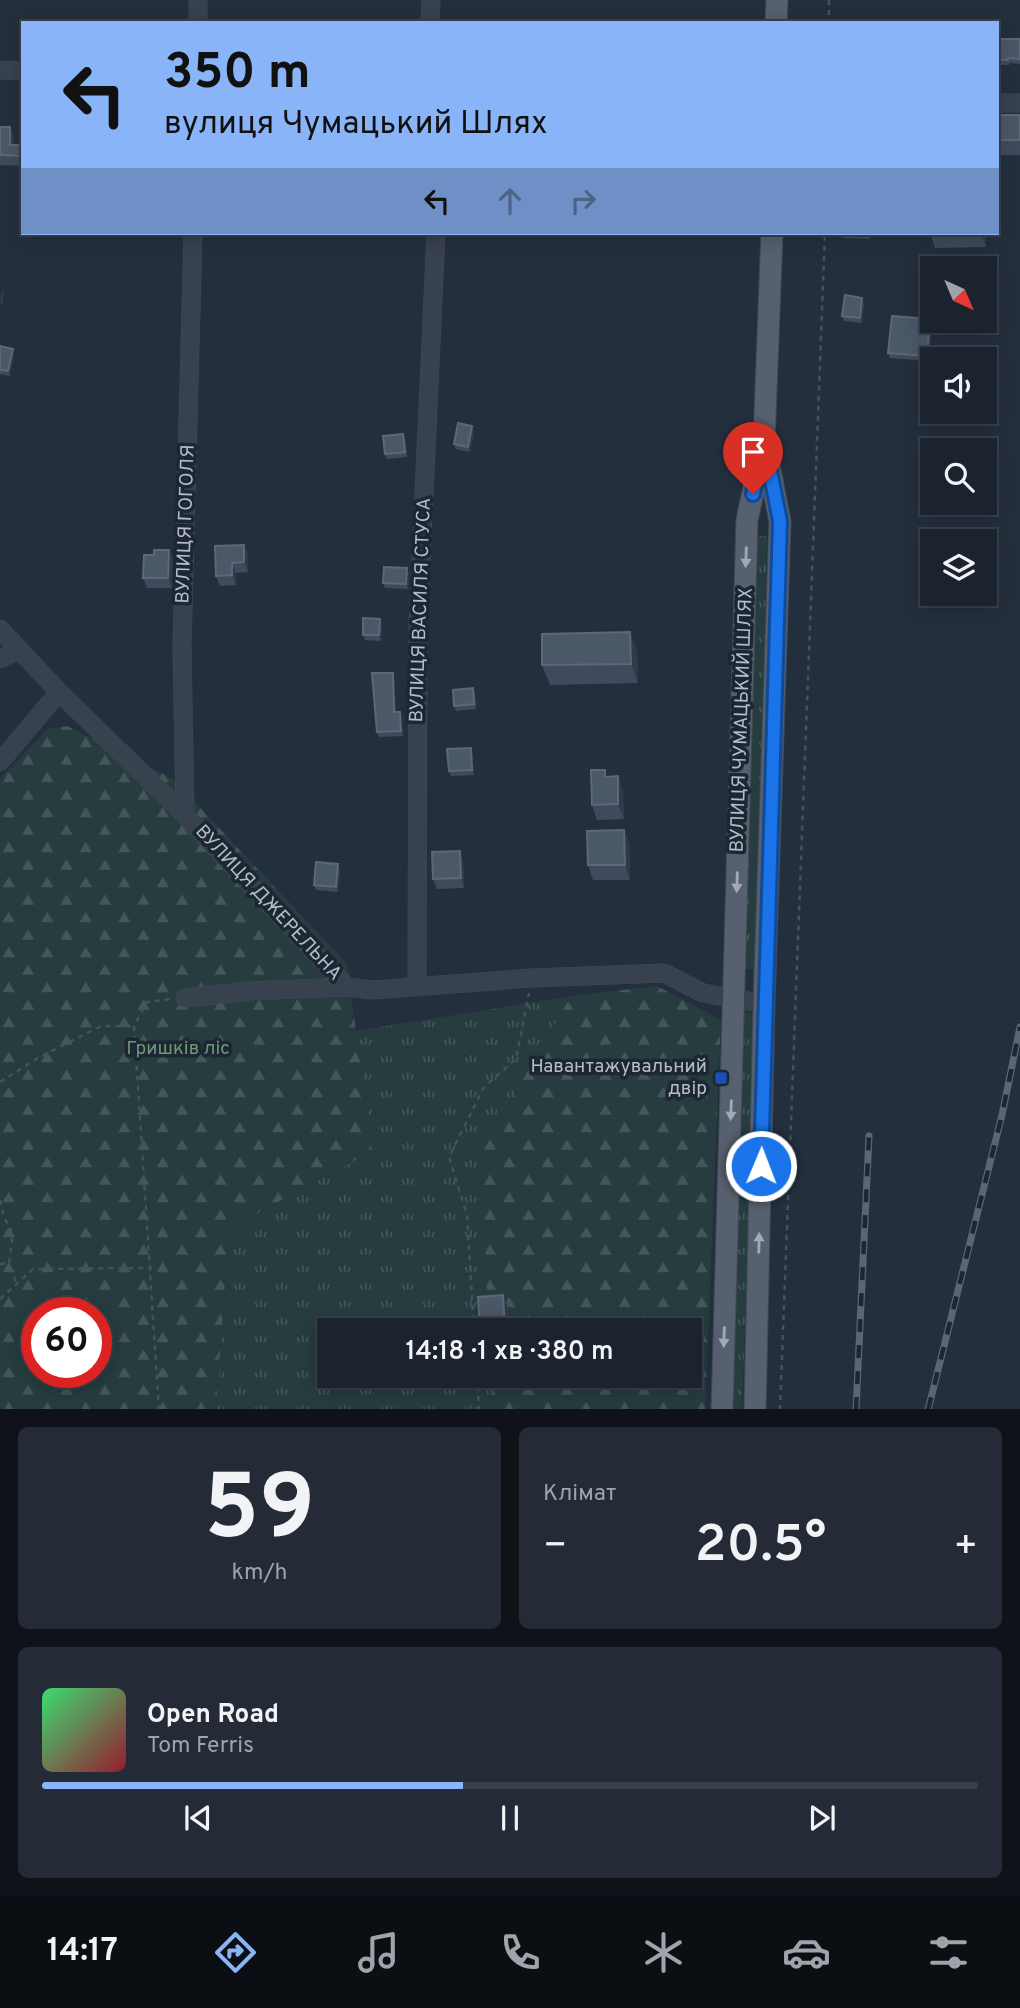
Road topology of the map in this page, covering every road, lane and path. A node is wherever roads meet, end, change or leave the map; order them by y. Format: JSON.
{"nodes":[{"id":1,"x":198,"y":0,"type":"edge"},
{"id":2,"x":431,"y":0,"type":"edge"},
{"id":3,"x":776,"y":0,"type":"edge"},
{"id":4,"x":829,"y":0,"type":"edge"},
{"id":5,"x":198,"y":21,"type":"edge"},
{"id":6,"x":430,"y":21,"type":"edge"},
{"id":7,"x":776,"y":21,"type":"edge"},
{"id":8,"x":830,"y":21,"type":"edge"},
{"id":9,"x":0,"y":70,"type":"edge"},
{"id":10,"x":21,"y":71,"type":"edge"},
{"id":11,"x":999,"y":103,"type":"edge"},
{"id":12,"x":1020,"y":103,"type":"edge"},
{"id":13,"x":193,"y":235,"type":"edge"},
{"id":14,"x":436,"y":235,"type":"edge"},
{"id":15,"x":772,"y":235,"type":"edge"},
{"id":16,"x":825,"y":235,"type":"edge"},
{"id":17,"x":764,"y":441,"type":"junction"},
{"id":18,"x":0,"y":629,"type":"edge"},
{"id":19,"x":19,"y":650,"type":"junction"},
{"id":20,"x":0,"y":659,"type":"edge"},
{"id":21,"x":59,"y":692,"type":"junction"},
{"id":22,"x":0,"y":762,"type":"edge"},
{"id":23,"x":186,"y":815,"type":"junction"},
{"id":24,"x":533,"y":978,"type":"junction"},
{"id":25,"x":347,"y":987,"type":"junction"},
{"id":26,"x":417,"y":987,"type":"junction"},
{"id":27,"x":185,"y":998,"type":"joint"},
{"id":28,"x":734,"y":1000,"type":"junction"},
{"id":29,"x":764,"y":1004,"type":"junction"},
{"id":30,"x":134,"y":1026,"type":"junction"},
{"id":31,"x":0,"y":1082,"type":"edge"},
{"id":32,"x":0,"y":1200,"type":"edge"},
{"id":33,"x":9,"y":1263,"type":"junction"},
{"id":34,"x":0,"y":1264,"type":"edge"},
{"id":35,"x":152,"y":1268,"type":"junction"},
{"id":36,"x":16,"y":1283,"type":"junction"},
{"id":37,"x":0,"y":1299,"type":"edge"},
{"id":38,"x":473,"y":1318,"type":"edge"},
{"id":39,"x":478,"y":1388,"type":"edge"},
{"id":40,"x":159,"y":1409,"type":"edge"},
{"id":41,"x":479,"y":1409,"type":"edge"},
{"id":42,"x":722,"y":1409,"type":"edge"},
{"id":43,"x":755,"y":1409,"type":"edge"},
{"id":44,"x":780,"y":1409,"type":"edge"}],
"edges":[{"from":1,"to":5,"type":"street"},
{"from":2,"to":6,"type":"street"},
{"from":3,"to":7,"type":"main road"},
{"from":4,"to":8,"type":"path"},
{"from":9,"to":10,"type":"street"},
{"from":11,"to":12,"type":"street"},
{"from":13,"to":23,"type":"street","name":"ВУЛИЦЯ ГОГОЛЯ"},
{"from":14,"to":26,"type":"street","name":"ВУЛИЦЯ ВАСИЛЯ СТУСА"},
{"from":15,"to":17,"type":"main road","name":"ВУЛИЦЯ ЧУМАЦЬКИЙ ШЛЯХ"},
{"from":16,"to":44,"type":"path"},
{"from":17,"to":28,"type":"main road","name":"ВУЛИЦЯ ЧУМАЦЬКИЙ ШЛЯХ","one_way":true},
{"from":17,"to":29,"type":"main road","name":"ВУЛИЦЯ ЧУМАЦЬКИЙ ШЛЯХ"},
{"from":18,"to":19,"type":"street","name":"ВУЛИЦЯ ДЖЕРЕЛЬНА"},
{"from":19,"to":20,"type":"street"},
{"from":19,"to":21,"type":"street","name":"ВУЛИЦЯ ДЖЕРЕЛЬНА"},
{"from":21,"to":22,"type":"street"},
{"from":21,"to":23,"type":"street","name":"ВУЛИЦЯ ДЖЕРЕЛЬНА"},
{"from":23,"to":25,"type":"street","name":"ВУЛИЦЯ ДЖЕРЕЛЬНА"},
{"from":24,"to":26,"type":"street","name":"ВУЛИЦЯ ДЖЕРЕЛЬНА"},
{"from":24,"to":28,"type":"street","name":"ВУЛИЦЯ ДЖЕРЕЛЬНА"},
{"from":24,"to":38,"type":"path"},
{"from":25,"to":26,"type":"street","name":"ВУЛИЦЯ ДЖЕРЕЛЬНА"},
{"from":25,"to":27,"type":"street"},
{"from":27,"to":30,"type":"path"},
{"from":28,"to":29,"type":"street"},
{"from":28,"to":42,"type":"main road","name":"ВУЛИЦЯ ЧУМАЦЬКИЙ ШЛЯХ","one_way":true},
{"from":43,"to":29,"type":"main road","name":"ВУЛИЦЯ ЧУМАЦЬКИЙ ШЛЯХ","one_way":true},
{"from":30,"to":31,"type":"path"},
{"from":30,"to":35,"type":"path"},
{"from":32,"to":33,"type":"path"},
{"from":33,"to":34,"type":"path"},
{"from":33,"to":36,"type":"path"},
{"from":35,"to":36,"type":"path"},
{"from":35,"to":40,"type":"path"},
{"from":36,"to":37,"type":"path"},
{"from":39,"to":41,"type":"path"}]}
